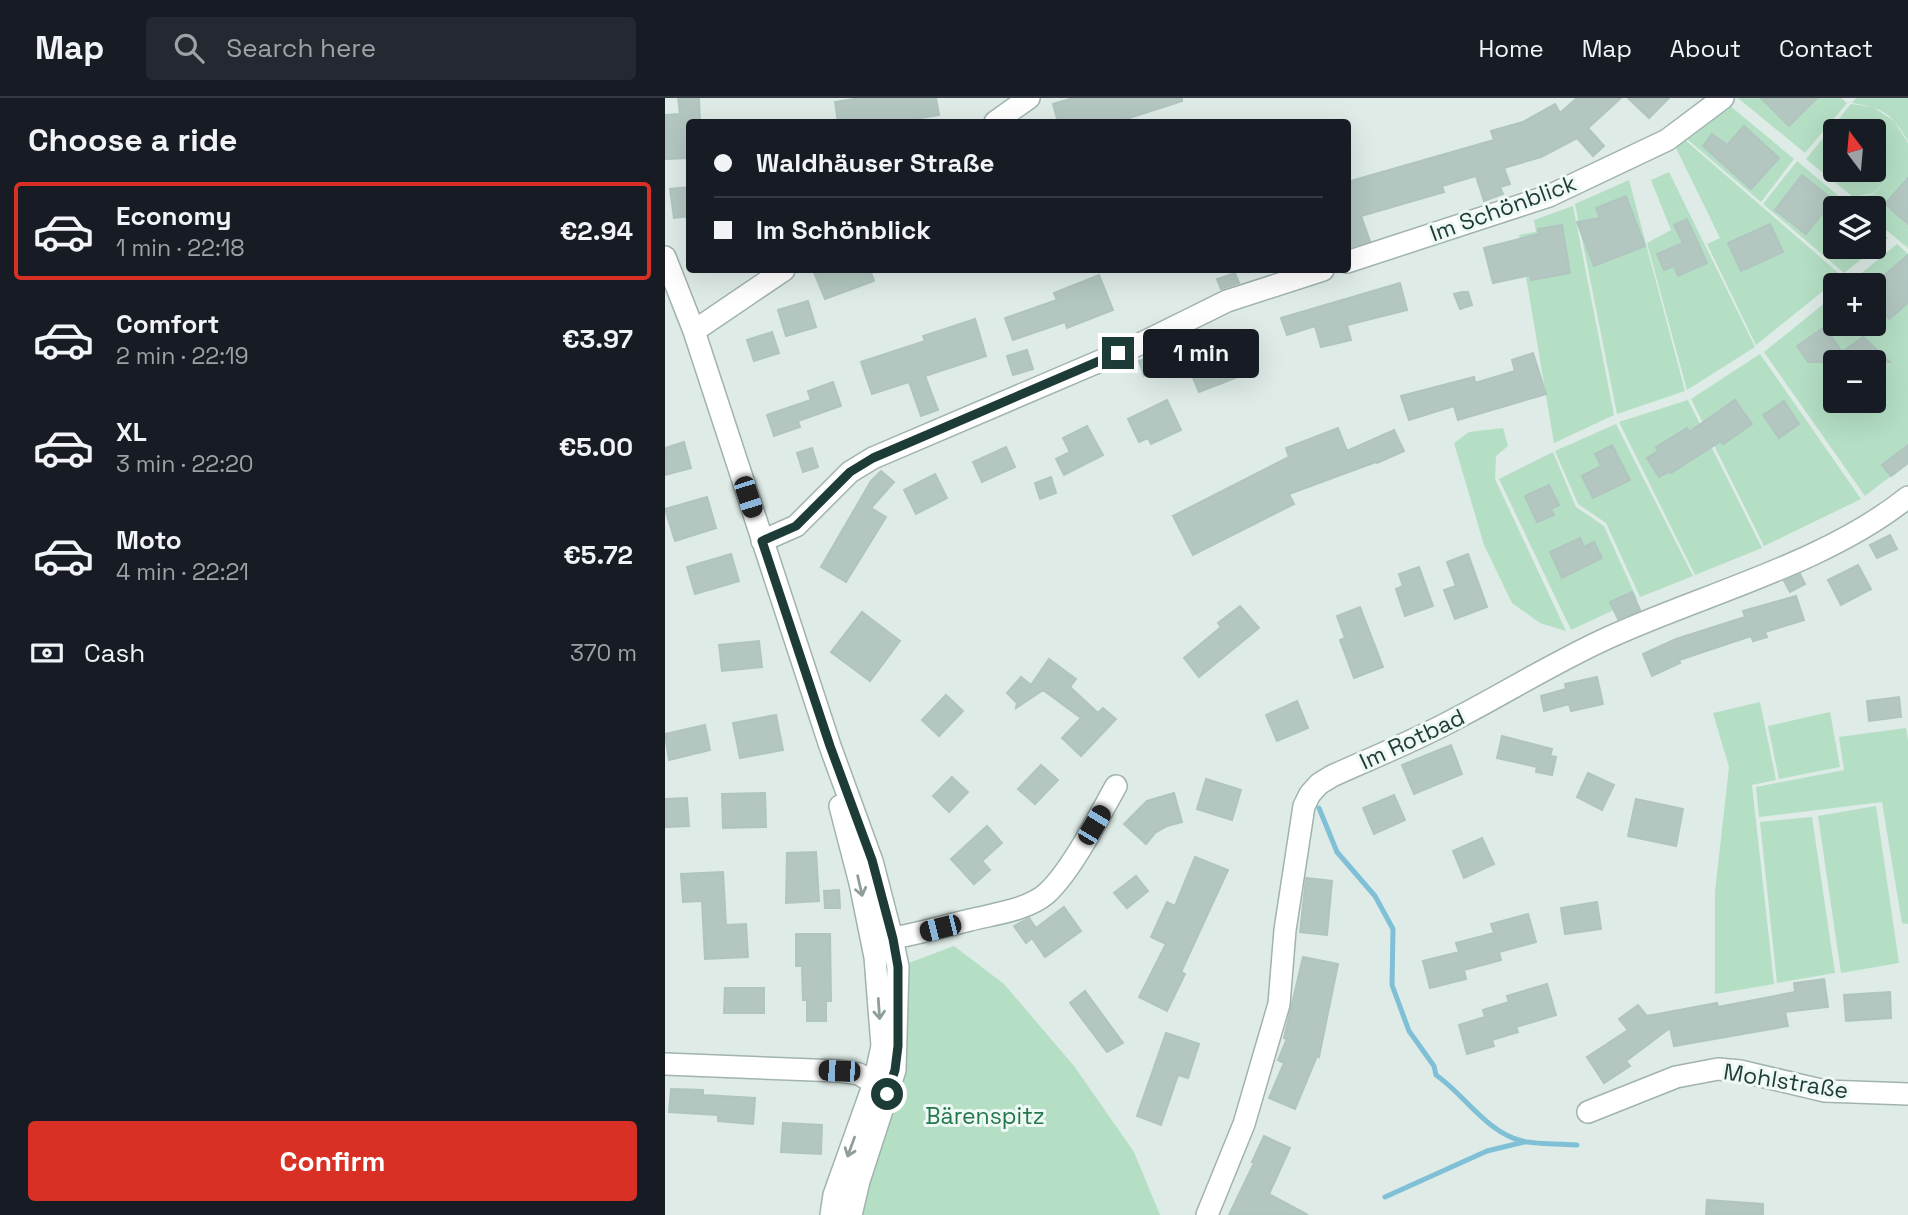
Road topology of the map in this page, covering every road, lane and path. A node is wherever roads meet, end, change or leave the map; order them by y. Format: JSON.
{"nodes":[{"id":1,"x":1029,"y":98,"type":"edge"},
{"id":2,"x":1723,"y":98,"type":"edge"},
{"id":3,"x":999,"y":119,"type":"edge"},
{"id":4,"x":665,"y":257,"type":"edge"},
{"id":5,"x":1351,"y":261,"type":"edge"},
{"id":6,"x":780,"y":273,"type":"edge"},
{"id":7,"x":1314,"y":273,"type":"edge"},
{"id":8,"x":694,"y":331,"type":"junction"},
{"id":9,"x":1908,"y":497,"type":"edge"},
{"id":10,"x":762,"y":541,"type":"junction"},
{"id":11,"x":1116,"y":786,"type":"dead end"},
{"id":12,"x":882,"y":940,"type":"junction"},
{"id":13,"x":665,"y":1056,"type":"edge"},
{"id":14,"x":665,"y":1064,"type":"edge"},
{"id":15,"x":885,"y":1085,"type":"junction"},
{"id":16,"x":1908,"y":1094,"type":"edge"},
{"id":17,"x":1588,"y":1112,"type":"dead end"},
{"id":18,"x":831,"y":1215,"type":"edge"},
{"id":19,"x":851,"y":1215,"type":"edge"},
{"id":20,"x":1207,"y":1215,"type":"edge"}],
"edges":[{"from":1,"to":3,"type":"street"},
{"from":2,"to":5,"type":"street","name":"Im Schönblick"},
{"from":4,"to":8,"type":"street"},
{"from":6,"to":8,"type":"street"},
{"from":7,"to":10,"type":"street"},
{"from":8,"to":10,"type":"street"},
{"from":9,"to":20,"type":"street","name":"Im Rotbad"},
{"from":10,"to":12,"type":"street"},
{"from":11,"to":12,"type":"street"},
{"from":12,"to":15,"type":"street"},
{"from":13,"to":14,"type":"street"},
{"from":14,"to":15,"type":"street"},
{"from":15,"to":18,"type":"street","one_way":true},
{"from":15,"to":19,"type":"street"},
{"from":16,"to":17,"type":"street","name":"Mohlstraße"}]}
